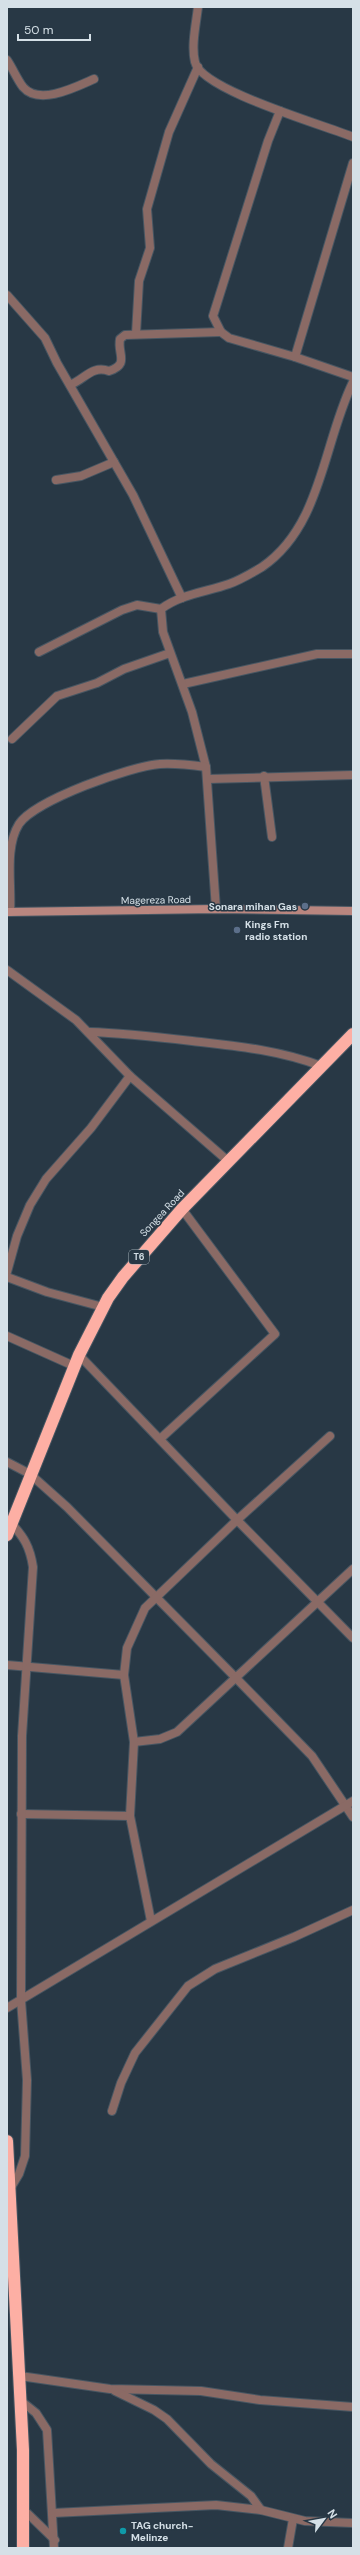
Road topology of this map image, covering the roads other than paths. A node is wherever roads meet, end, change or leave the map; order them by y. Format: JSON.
{"nodes":[{"id":1,"x":198,"y":7,"type":"edge"},
{"id":2,"x":7,"y":60,"type":"edge"},
{"id":3,"x":198,"y":67,"type":"junction"},
{"id":4,"x":94,"y":79,"type":"dead end"},
{"id":5,"x":280,"y":111,"type":"junction"},
{"id":6,"x":353,"y":137,"type":"edge"},
{"id":7,"x":353,"y":163,"type":"edge"},
{"id":8,"x":7,"y":295,"type":"edge"},
{"id":9,"x":221,"y":332,"type":"junction"},
{"id":10,"x":136,"y":334,"type":"junction"},
{"id":11,"x":295,"y":357,"type":"junction"},
{"id":12,"x":353,"y":377,"type":"edge"},
{"id":13,"x":353,"y":382,"type":"edge"},
{"id":14,"x":70,"y":385,"type":"junction"},
{"id":15,"x":114,"y":462,"type":"junction"},
{"id":16,"x":56,"y":480,"type":"dead end"},
{"id":17,"x":182,"y":598,"type":"junction"},
{"id":18,"x":161,"y":609,"type":"junction"},
{"id":19,"x":39,"y":652,"type":"dead end"},
{"id":20,"x":170,"y":653,"type":"junction"},
{"id":21,"x":353,"y":654,"type":"edge"},
{"id":22,"x":183,"y":684,"type":"junction"},
{"id":23,"x":12,"y":739,"type":"dead end"},
{"id":24,"x":206,"y":767,"type":"junction"},
{"id":25,"x":353,"y":775,"type":"edge"},
{"id":26,"x":264,"y":776,"type":"junction"},
{"id":27,"x":207,"y":779,"type":"junction"},
{"id":28,"x":272,"y":837,"type":"dead end"},
{"id":29,"x":216,"y":909,"type":"junction"},
{"id":30,"x":353,"y":911,"type":"edge"},
{"id":31,"x":9,"y":912,"type":"edge"},
{"id":32,"x":7,"y":970,"type":"edge"},
{"id":33,"x":89,"y":1032,"type":"junction"},
{"id":34,"x":353,"y":1034,"type":"edge"},
{"id":35,"x":320,"y":1066,"type":"junction"},
{"id":36,"x":130,"y":1076,"type":"junction"},
{"id":37,"x":228,"y":1161,"type":"junction"},
{"id":38,"x":182,"y":1209,"type":"junction"},
{"id":39,"x":7,"y":1272,"type":"edge"},
{"id":40,"x":7,"y":1277,"type":"edge"},
{"id":41,"x":103,"y":1308,"type":"junction"},
{"id":42,"x":7,"y":1336,"type":"edge"},
{"id":43,"x":76,"y":1360,"type":"junction"},
{"id":44,"x":330,"y":1436,"type":"dead end"},
{"id":45,"x":160,"y":1439,"type":"junction"},
{"id":46,"x":7,"y":1462,"type":"edge"},
{"id":47,"x":30,"y":1474,"type":"junction"},
{"id":48,"x":237,"y":1520,"type":"junction"},
{"id":49,"x":11,"y":1523,"type":"junction"},
{"id":50,"x":7,"y":1535,"type":"edge"},
{"id":51,"x":353,"y":1569,"type":"edge"},
{"id":52,"x":156,"y":1597,"type":"junction"},
{"id":53,"x":317,"y":1603,"type":"junction"},
{"id":54,"x":353,"y":1638,"type":"edge"},
{"id":55,"x":7,"y":1665,"type":"edge"},
{"id":56,"x":26,"y":1667,"type":"junction"},
{"id":57,"x":124,"y":1675,"type":"junction"},
{"id":58,"x":235,"y":1677,"type":"junction"},
{"id":59,"x":134,"y":1742,"type":"junction"},
{"id":60,"x":350,"y":1803,"type":"edge"},
{"id":61,"x":21,"y":1814,"type":"junction"},
{"id":62,"x":130,"y":1816,"type":"junction"},
{"id":63,"x":353,"y":1817,"type":"edge"},
{"id":64,"x":353,"y":1910,"type":"edge"},
{"id":65,"x":151,"y":1922,"type":"junction"},
{"id":66,"x":21,"y":2000,"type":"junction"},
{"id":67,"x":7,"y":2008,"type":"edge"},
{"id":68,"x":112,"y":2111,"type":"dead end"},
{"id":69,"x":7,"y":2141,"type":"edge"},
{"id":70,"x":10,"y":2189,"type":"junction"},
{"id":71,"x":20,"y":2376,"type":"junction"},
{"id":72,"x":110,"y":2389,"type":"junction"},
{"id":73,"x":21,"y":2401,"type":"junction"},
{"id":74,"x":353,"y":2407,"type":"edge"},
{"id":75,"x":24,"y":2510,"type":"junction"},
{"id":76,"x":261,"y":2510,"type":"junction"},
{"id":77,"x":53,"y":2513,"type":"junction"},
{"id":78,"x":293,"y":2519,"type":"junction"},
{"id":79,"x":353,"y":2523,"type":"edge"},
{"id":80,"x":54,"y":2544,"type":"edge"},
{"id":81,"x":24,"y":2548,"type":"edge"},
{"id":82,"x":288,"y":2548,"type":"edge"}],
"edges":[{"from":1,"to":3,"type":"street"},
{"from":2,"to":4,"type":"street"},
{"from":3,"to":5,"type":"street"},
{"from":3,"to":10,"type":"street"},
{"from":5,"to":6,"type":"street"},
{"from":5,"to":9,"type":"street"},
{"from":7,"to":11,"type":"street"},
{"from":8,"to":14,"type":"street"},
{"from":9,"to":10,"type":"street"},
{"from":9,"to":11,"type":"street"},
{"from":10,"to":14,"type":"street"},
{"from":11,"to":12,"type":"street"},
{"from":13,"to":17,"type":"street"},
{"from":14,"to":15,"type":"street"},
{"from":15,"to":16,"type":"street"},
{"from":15,"to":17,"type":"street"},
{"from":17,"to":18,"type":"street"},
{"from":18,"to":19,"type":"street"},
{"from":18,"to":20,"type":"street"},
{"from":20,"to":22,"type":"street"},
{"from":20,"to":23,"type":"street"},
{"from":21,"to":22,"type":"street"},
{"from":22,"to":24,"type":"street"},
{"from":24,"to":27,"type":"street"},
{"from":24,"to":31,"type":"street"},
{"from":25,"to":26,"type":"street"},
{"from":26,"to":27,"type":"street"},
{"from":26,"to":28,"type":"street"},
{"from":27,"to":29,"type":"street"},
{"from":29,"to":30,"type":"street","name":"Magereza Road"},
{"from":29,"to":31,"type":"street","name":"Magereza Road"},
{"from":32,"to":33,"type":"street"},
{"from":33,"to":35,"type":"street"},
{"from":33,"to":36,"type":"street"},
{"from":34,"to":35,"type":"highway","name":"Songea Road","number":"T6"},
{"from":35,"to":37,"type":"highway","name":"Songea Road","number":"T6"},
{"from":36,"to":37,"type":"street"},
{"from":36,"to":39,"type":"street"},
{"from":37,"to":38,"type":"highway","name":"Songea Road","number":"T6"},
{"from":38,"to":41,"type":"highway","name":"Songea Road","number":"T6"},
{"from":38,"to":45,"type":"street"},
{"from":40,"to":41,"type":"street"},
{"from":41,"to":43,"type":"highway","name":"Songea Road","number":"T6"},
{"from":42,"to":43,"type":"street"},
{"from":43,"to":45,"type":"street"},
{"from":43,"to":47,"type":"highway","name":"Songea Road","number":"T6"},
{"from":44,"to":48,"type":"street"},
{"from":45,"to":48,"type":"street"},
{"from":46,"to":47,"type":"street"},
{"from":47,"to":49,"type":"highway","name":"Songea Road","number":"T6"},
{"from":47,"to":52,"type":"street"},
{"from":48,"to":52,"type":"street"},
{"from":48,"to":53,"type":"street"},
{"from":49,"to":50,"type":"highway","name":"Songea Road","number":"T6"},
{"from":49,"to":56,"type":"street"},
{"from":51,"to":53,"type":"street"},
{"from":52,"to":57,"type":"street"},
{"from":52,"to":58,"type":"street"},
{"from":53,"to":54,"type":"street"},
{"from":53,"to":58,"type":"street"},
{"from":55,"to":56,"type":"street"},
{"from":56,"to":57,"type":"street"},
{"from":56,"to":61,"type":"street"},
{"from":57,"to":59,"type":"street"},
{"from":58,"to":59,"type":"street"},
{"from":58,"to":60,"type":"street"},
{"from":59,"to":62,"type":"street"},
{"from":60,"to":63,"type":"street"},
{"from":60,"to":65,"type":"street"},
{"from":61,"to":62,"type":"street"},
{"from":61,"to":66,"type":"street"},
{"from":62,"to":65,"type":"street"},
{"from":64,"to":68,"type":"street"},
{"from":65,"to":66,"type":"street"},
{"from":66,"to":67,"type":"street"},
{"from":66,"to":70,"type":"street"},
{"from":69,"to":70,"type":"highway"},
{"from":70,"to":71,"type":"highway"},
{"from":71,"to":72,"type":"street"},
{"from":71,"to":73,"type":"highway"},
{"from":72,"to":74,"type":"street"},
{"from":72,"to":76,"type":"street"},
{"from":73,"to":75,"type":"highway"},
{"from":73,"to":77,"type":"street"},
{"from":75,"to":80,"type":"street"},
{"from":75,"to":81,"type":"highway"},
{"from":76,"to":77,"type":"street"},
{"from":76,"to":78,"type":"street"},
{"from":77,"to":80,"type":"street"},
{"from":78,"to":79,"type":"street"},
{"from":78,"to":82,"type":"street"}]}
